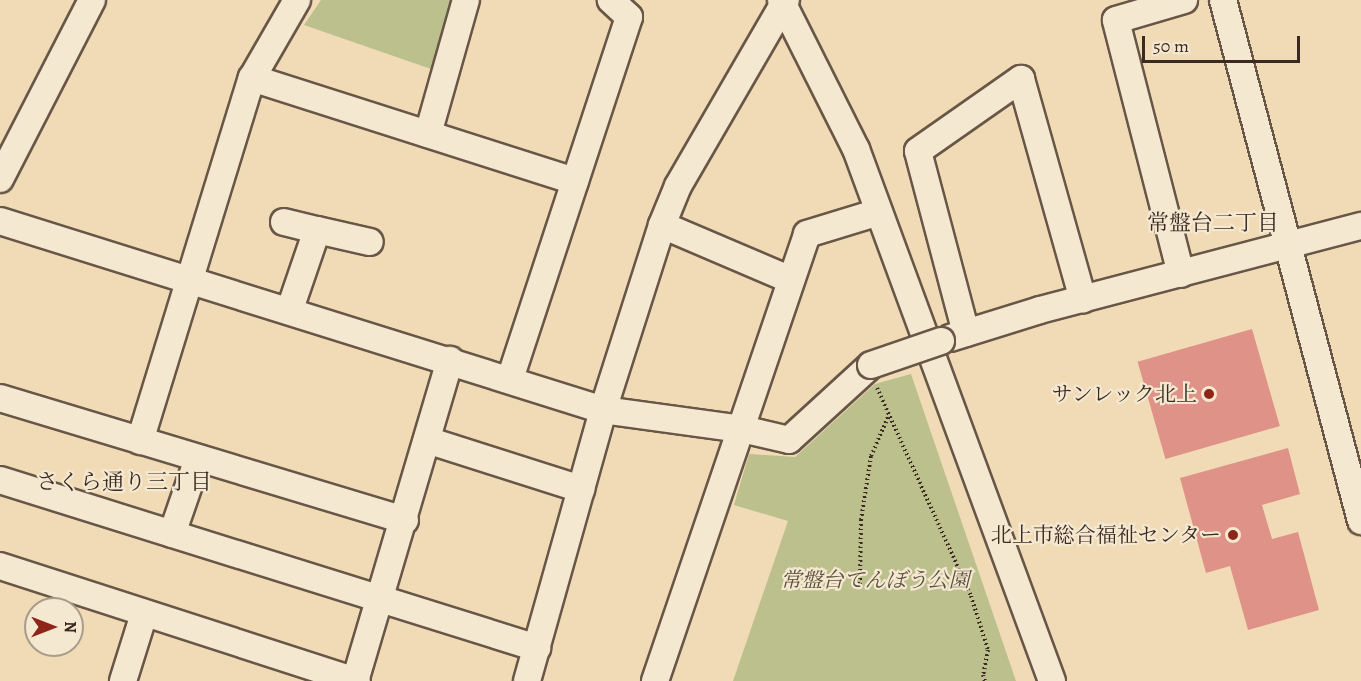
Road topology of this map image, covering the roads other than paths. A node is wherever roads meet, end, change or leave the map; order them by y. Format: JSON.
{"nodes":[{"id":1,"x":92,"y":0,"type":"edge"},
{"id":2,"x":297,"y":0,"type":"edge"},
{"id":3,"x":466,"y":0,"type":"edge"},
{"id":4,"x":611,"y":0,"type":"edge"},
{"id":5,"x":1184,"y":0,"type":"edge"},
{"id":6,"x":1222,"y":0,"type":"edge"},
{"id":7,"x":784,"y":1,"type":"edge"},
{"id":8,"x":252,"y":78,"type":"junction"},
{"id":9,"x":428,"y":134,"type":"junction"},
{"id":10,"x":0,"y":179,"type":"edge"},
{"id":11,"x":575,"y":181,"type":"junction"},
{"id":12,"x":879,"y":212,"type":"junction"},
{"id":13,"x":0,"y":221,"type":"edge"},
{"id":14,"x":284,"y":222,"type":"dead end"},
{"id":15,"x":662,"y":225,"type":"junction"},
{"id":16,"x":1361,"y":226,"type":"edge"},
{"id":17,"x":317,"y":230,"type":"junction"},
{"id":18,"x":370,"y":242,"type":"dead end"},
{"id":19,"x":1285,"y":246,"type":"junction"},
{"id":20,"x":1181,"y":273,"type":"junction"},
{"id":21,"x":191,"y":278,"type":"junction"},
{"id":22,"x":791,"y":280,"type":"junction"},
{"id":23,"x":1083,"y":299,"type":"junction"},
{"id":24,"x":290,"y":309,"type":"junction"},
{"id":25,"x":966,"y":333,"type":"junction"},
{"id":26,"x":450,"y":360,"type":"junction"},
{"id":27,"x":510,"y":379,"type":"junction"},
{"id":28,"x":0,"y":398,"type":"edge"},
{"id":29,"x":603,"y":410,"type":"junction"},
{"id":30,"x":742,"y":429,"type":"junction"},
{"id":31,"x":428,"y":440,"type":"junction"},
{"id":32,"x":140,"y":441,"type":"junction"},
{"id":33,"x":198,"y":459,"type":"junction"},
{"id":34,"x":0,"y":480,"type":"edge"},
{"id":35,"x":581,"y":489,"type":"junction"},
{"id":36,"x":405,"y":520,"type":"junction"},
{"id":37,"x":1361,"y":521,"type":"edge"},
{"id":38,"x":172,"y":534,"type":"junction"},
{"id":39,"x":0,"y":566,"type":"edge"},
{"id":40,"x":379,"y":599,"type":"junction"},
{"id":41,"x":144,"y":614,"type":"junction"},
{"id":42,"x":537,"y":648,"type":"junction"},
{"id":43,"x":123,"y":681,"type":"edge"},
{"id":44,"x":356,"y":681,"type":"edge"},
{"id":45,"x":527,"y":681,"type":"edge"},
{"id":46,"x":655,"y":681,"type":"edge"},
{"id":47,"x":1052,"y":681,"type":"edge"}],
"edges":[{"from":1,"to":10,"type":"street"},
{"from":2,"to":8,"type":"street"},
{"from":3,"to":9,"type":"street"},
{"from":4,"to":11,"type":"street"},
{"from":5,"to":20,"type":"street"},
{"from":6,"to":19,"type":"street"},
{"from":7,"to":12,"type":"street"},
{"from":7,"to":15,"type":"street"},
{"from":8,"to":9,"type":"street"},
{"from":8,"to":21,"type":"street"},
{"from":9,"to":11,"type":"street"},
{"from":11,"to":27,"type":"street"},
{"from":12,"to":22,"type":"street"},
{"from":12,"to":47,"type":"street"},
{"from":13,"to":21,"type":"street"},
{"from":14,"to":17,"type":"street"},
{"from":15,"to":22,"type":"street"},
{"from":15,"to":29,"type":"street"},
{"from":16,"to":19,"type":"street"},
{"from":17,"to":18,"type":"street"},
{"from":17,"to":24,"type":"street"},
{"from":19,"to":20,"type":"street"},
{"from":19,"to":37,"type":"street"},
{"from":20,"to":23,"type":"street"},
{"from":21,"to":24,"type":"street"},
{"from":21,"to":32,"type":"street"},
{"from":22,"to":30,"type":"street"},
{"from":23,"to":25,"type":"street"},
{"from":23,"to":25,"type":"street"},
{"from":24,"to":26,"type":"street"},
{"from":25,"to":30,"type":"street","bridge":true},
{"from":26,"to":27,"type":"street"},
{"from":26,"to":31,"type":"street"},
{"from":27,"to":29,"type":"street"},
{"from":28,"to":32,"type":"street"},
{"from":29,"to":30,"type":"street"},
{"from":29,"to":35,"type":"street"},
{"from":30,"to":46,"type":"street"},
{"from":31,"to":35,"type":"street"},
{"from":31,"to":36,"type":"street"},
{"from":32,"to":33,"type":"street"},
{"from":33,"to":36,"type":"street"},
{"from":33,"to":38,"type":"street"},
{"from":34,"to":38,"type":"street"},
{"from":35,"to":42,"type":"street"},
{"from":36,"to":40,"type":"street"},
{"from":38,"to":40,"type":"street"},
{"from":39,"to":41,"type":"street"},
{"from":40,"to":42,"type":"street"},
{"from":40,"to":44,"type":"street"},
{"from":41,"to":43,"type":"street"},
{"from":41,"to":44,"type":"street"},
{"from":42,"to":45,"type":"street"}]}
